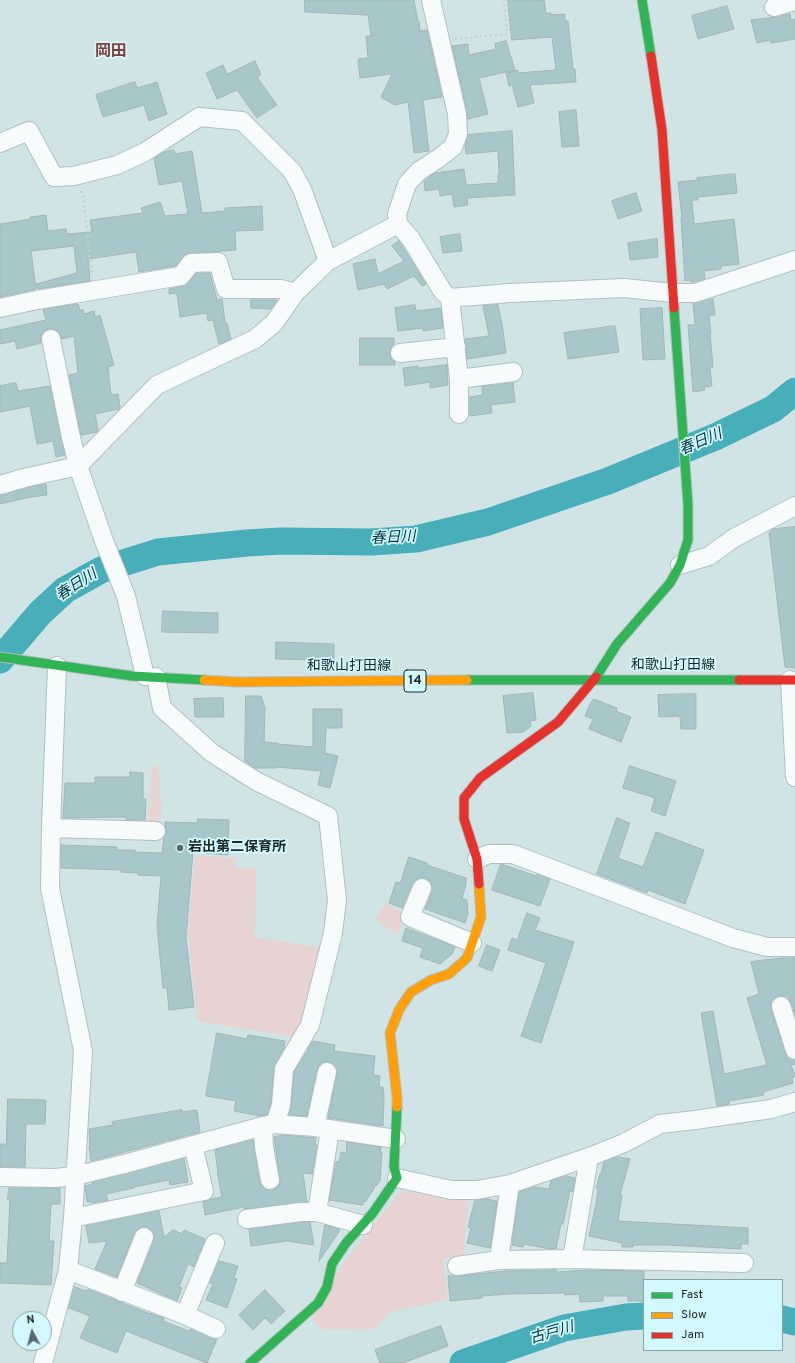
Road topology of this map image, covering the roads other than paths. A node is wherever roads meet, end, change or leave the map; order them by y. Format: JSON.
{"nodes":[{"id":1,"x":431,"y":0,"type":"edge"},
{"id":2,"x":642,"y":0,"type":"edge"},
{"id":3,"x":795,"y":1,"type":"edge"},
{"id":4,"x":774,"y":7,"type":"dead end"},
{"id":5,"x":0,"y":143,"type":"edge"},
{"id":6,"x":398,"y":224,"type":"junction"},
{"id":7,"x":795,"y":260,"type":"edge"},
{"id":8,"x":328,"y":261,"type":"junction"},
{"id":9,"x":295,"y":293,"type":"junction"},
{"id":10,"x":673,"y":293,"type":"junction"},
{"id":11,"x":450,"y":298,"type":"junction"},
{"id":12,"x":0,"y":308,"type":"edge"},
{"id":13,"x":51,"y":338,"type":"dead end"},
{"id":14,"x":456,"y":347,"type":"junction"},
{"id":15,"x":400,"y":353,"type":"dead end"},
{"id":16,"x":513,"y":372,"type":"dead end"},
{"id":17,"x":460,"y":380,"type":"junction"},
{"id":18,"x":459,"y":414,"type":"dead end"},
{"id":19,"x":78,"y":466,"type":"junction"},
{"id":20,"x":0,"y":485,"type":"edge"},
{"id":21,"x":795,"y":506,"type":"edge"},
{"id":22,"x":680,"y":565,"type":"junction"},
{"id":23,"x":0,"y":657,"type":"edge"},
{"id":24,"x":57,"y":666,"type":"junction"},
{"id":25,"x":150,"y":677,"type":"junction"},
{"id":26,"x":595,"y":679,"type":"junction"},
{"id":27,"x":792,"y":680,"type":"edge"},
{"id":28,"x":795,"y":777,"type":"edge"},
{"id":29,"x":51,"y":828,"type":"junction"},
{"id":30,"x":156,"y":831,"type":"dead end"},
{"id":31,"x":476,"y":859,"type":"junction"},
{"id":32,"x":422,"y":888,"type":"dead end"},
{"id":33,"x":472,"y":944,"type":"junction"},
{"id":34,"x":795,"y":947,"type":"edge"},
{"id":35,"x":781,"y":1006,"type":"dead end"},
{"id":36,"x":795,"y":1050,"type":"edge"},
{"id":37,"x":327,"y":1072,"type":"dead end"},
{"id":38,"x":795,"y":1102,"type":"edge"},
{"id":39,"x":269,"y":1125,"type":"junction"},
{"id":40,"x":323,"y":1129,"type":"junction"},
{"id":41,"x":396,"y":1140,"type":"junction"},
{"id":42,"x":193,"y":1145,"type":"junction"},
{"id":43,"x":589,"y":1157,"type":"junction"},
{"id":44,"x":75,"y":1176,"type":"junction"},
{"id":45,"x":0,"y":1178,"type":"edge"},
{"id":46,"x":397,"y":1178,"type":"junction"},
{"id":47,"x":270,"y":1180,"type":"dead end"},
{"id":48,"x":510,"y":1184,"type":"junction"},
{"id":49,"x":317,"y":1212,"type":"junction"},
{"id":50,"x":73,"y":1218,"type":"junction"},
{"id":51,"x":246,"y":1219,"type":"dead end"},
{"id":52,"x":362,"y":1225,"type":"junction"},
{"id":53,"x":144,"y":1237,"type":"dead end"},
{"id":54,"x":215,"y":1243,"type":"dead end"},
{"id":55,"x":572,"y":1259,"type":"junction"},
{"id":56,"x":499,"y":1260,"type":"junction"},
{"id":57,"x":744,"y":1263,"type":"dead end"},
{"id":58,"x":457,"y":1266,"type":"dead end"},
{"id":59,"x":68,"y":1270,"type":"junction"},
{"id":60,"x":122,"y":1292,"type":"junction"},
{"id":61,"x":185,"y":1315,"type":"junction"},
{"id":62,"x":216,"y":1329,"type":"dead end"},
{"id":63,"x":43,"y":1363,"type":"edge"},
{"id":64,"x":250,"y":1363,"type":"edge"}],
"edges":[{"from":1,"to":6,"type":"street"},
{"from":2,"to":10,"type":"street"},
{"from":3,"to":4,"type":"street"},
{"from":5,"to":8,"type":"street"},
{"from":6,"to":8,"type":"street"},
{"from":6,"to":11,"type":"street"},
{"from":7,"to":10,"type":"street"},
{"from":8,"to":9,"type":"street"},
{"from":9,"to":12,"type":"street"},
{"from":9,"to":19,"type":"street"},
{"from":10,"to":11,"type":"street"},
{"from":10,"to":22,"type":"street"},
{"from":11,"to":14,"type":"street"},
{"from":13,"to":19,"type":"street"},
{"from":14,"to":15,"type":"street"},
{"from":14,"to":17,"type":"street"},
{"from":16,"to":17,"type":"street"},
{"from":17,"to":18,"type":"street"},
{"from":19,"to":20,"type":"street"},
{"from":19,"to":25,"type":"street"},
{"from":21,"to":22,"type":"street"},
{"from":22,"to":26,"type":"street"},
{"from":23,"to":24,"type":"street","name":"和歌山打田線","number":"14"},
{"from":24,"to":25,"type":"street","name":"和歌山打田線","number":"14"},
{"from":24,"to":29,"type":"street"},
{"from":25,"to":26,"type":"street","name":"和歌山打田線","number":"14"},
{"from":25,"to":39,"type":"street"},
{"from":26,"to":27,"type":"street","name":"和歌山打田線","number":"14"},
{"from":26,"to":31,"type":"street"},
{"from":27,"to":28,"type":"street"},
{"from":29,"to":30,"type":"street"},
{"from":29,"to":44,"type":"street"},
{"from":31,"to":33,"type":"street"},
{"from":31,"to":34,"type":"street"},
{"from":32,"to":33,"type":"street"},
{"from":33,"to":41,"type":"street"},
{"from":35,"to":36,"type":"street"},
{"from":37,"to":40,"type":"street"},
{"from":38,"to":43,"type":"street"},
{"from":39,"to":40,"type":"street"},
{"from":39,"to":42,"type":"street"},
{"from":39,"to":47,"type":"street"},
{"from":40,"to":41,"type":"street"},
{"from":40,"to":49,"type":"street"},
{"from":41,"to":46,"type":"street"},
{"from":42,"to":44,"type":"street"},
{"from":42,"to":50,"type":"street"},
{"from":43,"to":48,"type":"street"},
{"from":43,"to":55,"type":"street"},
{"from":44,"to":45,"type":"street"},
{"from":44,"to":50,"type":"street"},
{"from":46,"to":48,"type":"street"},
{"from":46,"to":52,"type":"street"},
{"from":48,"to":56,"type":"street"},
{"from":49,"to":51,"type":"street"},
{"from":49,"to":52,"type":"street"},
{"from":50,"to":59,"type":"street"},
{"from":52,"to":64,"type":"street"},
{"from":53,"to":60,"type":"street"},
{"from":54,"to":61,"type":"street"},
{"from":55,"to":56,"type":"street"},
{"from":55,"to":57,"type":"street"},
{"from":56,"to":58,"type":"street"},
{"from":59,"to":60,"type":"street"},
{"from":59,"to":63,"type":"street"},
{"from":60,"to":61,"type":"street"},
{"from":61,"to":62,"type":"street"}]}
